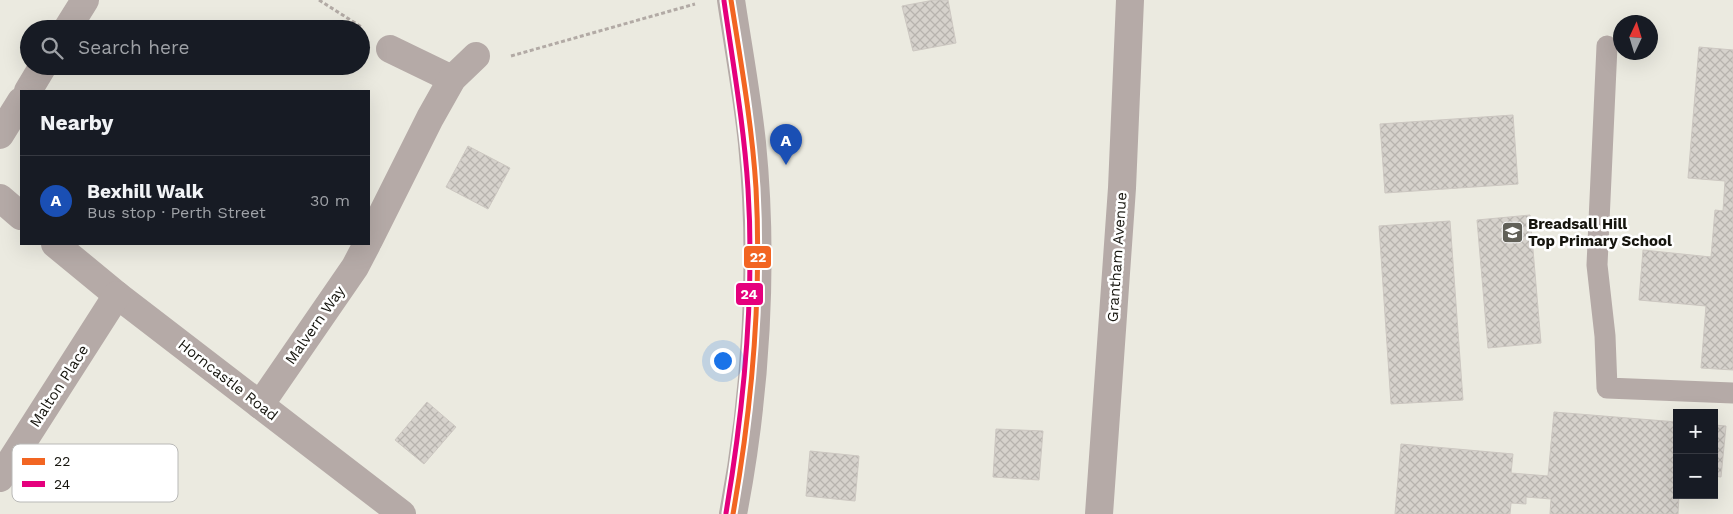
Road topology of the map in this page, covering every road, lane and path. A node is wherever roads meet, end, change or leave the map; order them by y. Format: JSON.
{"nodes":[{"id":1,"x":85,"y":0,"type":"edge"},
{"id":2,"x":319,"y":0,"type":"edge"},
{"id":3,"x":731,"y":0,"type":"edge"},
{"id":4,"x":1130,"y":0,"type":"edge"},
{"id":5,"x":702,"y":3,"type":"dead end"},
{"id":6,"x":73,"y":20,"type":"edge"},
{"id":7,"x":350,"y":20,"type":"edge"},
{"id":8,"x":370,"y":33,"type":"edge"},
{"id":9,"x":1607,"y":46,"type":"dead end"},
{"id":10,"x":390,"y":49,"type":"joint"},
{"id":11,"x":476,"y":56,"type":"joint"},
{"id":12,"x":38,"y":75,"type":"edge"},
{"id":13,"x":452,"y":79,"type":"junction"},
{"id":14,"x":29,"y":90,"type":"edge"},
{"id":15,"x":20,"y":104,"type":"edge"},
{"id":16,"x":0,"y":135,"type":"edge"},
{"id":17,"x":0,"y":198,"type":"edge"},
{"id":18,"x":20,"y":215,"type":"edge"},
{"id":19,"x":370,"y":238,"type":"edge"},
{"id":20,"x":56,"y":245,"type":"edge"},
{"id":21,"x":366,"y":245,"type":"edge"},
{"id":22,"x":117,"y":295,"type":"junction"},
{"id":23,"x":1733,"y":392,"type":"edge"},
{"id":24,"x":260,"y":405,"type":"junction"},
{"id":25,"x":22,"y":444,"type":"edge"},
{"id":26,"x":12,"y":459,"type":"edge"},
{"id":27,"x":0,"y":478,"type":"edge"},
{"id":28,"x":394,"y":512,"type":"edge"},
{"id":29,"x":734,"y":514,"type":"edge"},
{"id":30,"x":1099,"y":514,"type":"edge"}],
"edges":[{"from":1,"to":6,"type":"street"},
{"from":2,"to":7,"type":"path"},
{"from":3,"to":29,"type":"street"},
{"from":4,"to":30,"type":"street","name":"Grantham Avenue"},
{"from":5,"to":11,"type":"path"},
{"from":8,"to":10,"type":"path"},
{"from":9,"to":23,"type":"lane"},
{"from":10,"to":13,"type":"street"},
{"from":11,"to":13,"type":"street"},
{"from":12,"to":14,"type":"street"},
{"from":13,"to":19,"type":"street"},
{"from":15,"to":16,"type":"street"},
{"from":17,"to":18,"type":"street"},
{"from":20,"to":22,"type":"street","name":"Horncastle Road"},
{"from":21,"to":24,"type":"street","name":"Malvern Way"},
{"from":22,"to":24,"type":"street","name":"Horncastle Road"},
{"from":22,"to":25,"type":"street","name":"Malton Place"},
{"from":24,"to":28,"type":"street","name":"Horncastle Road"},
{"from":26,"to":27,"type":"street","name":"Malton Place"}]}
